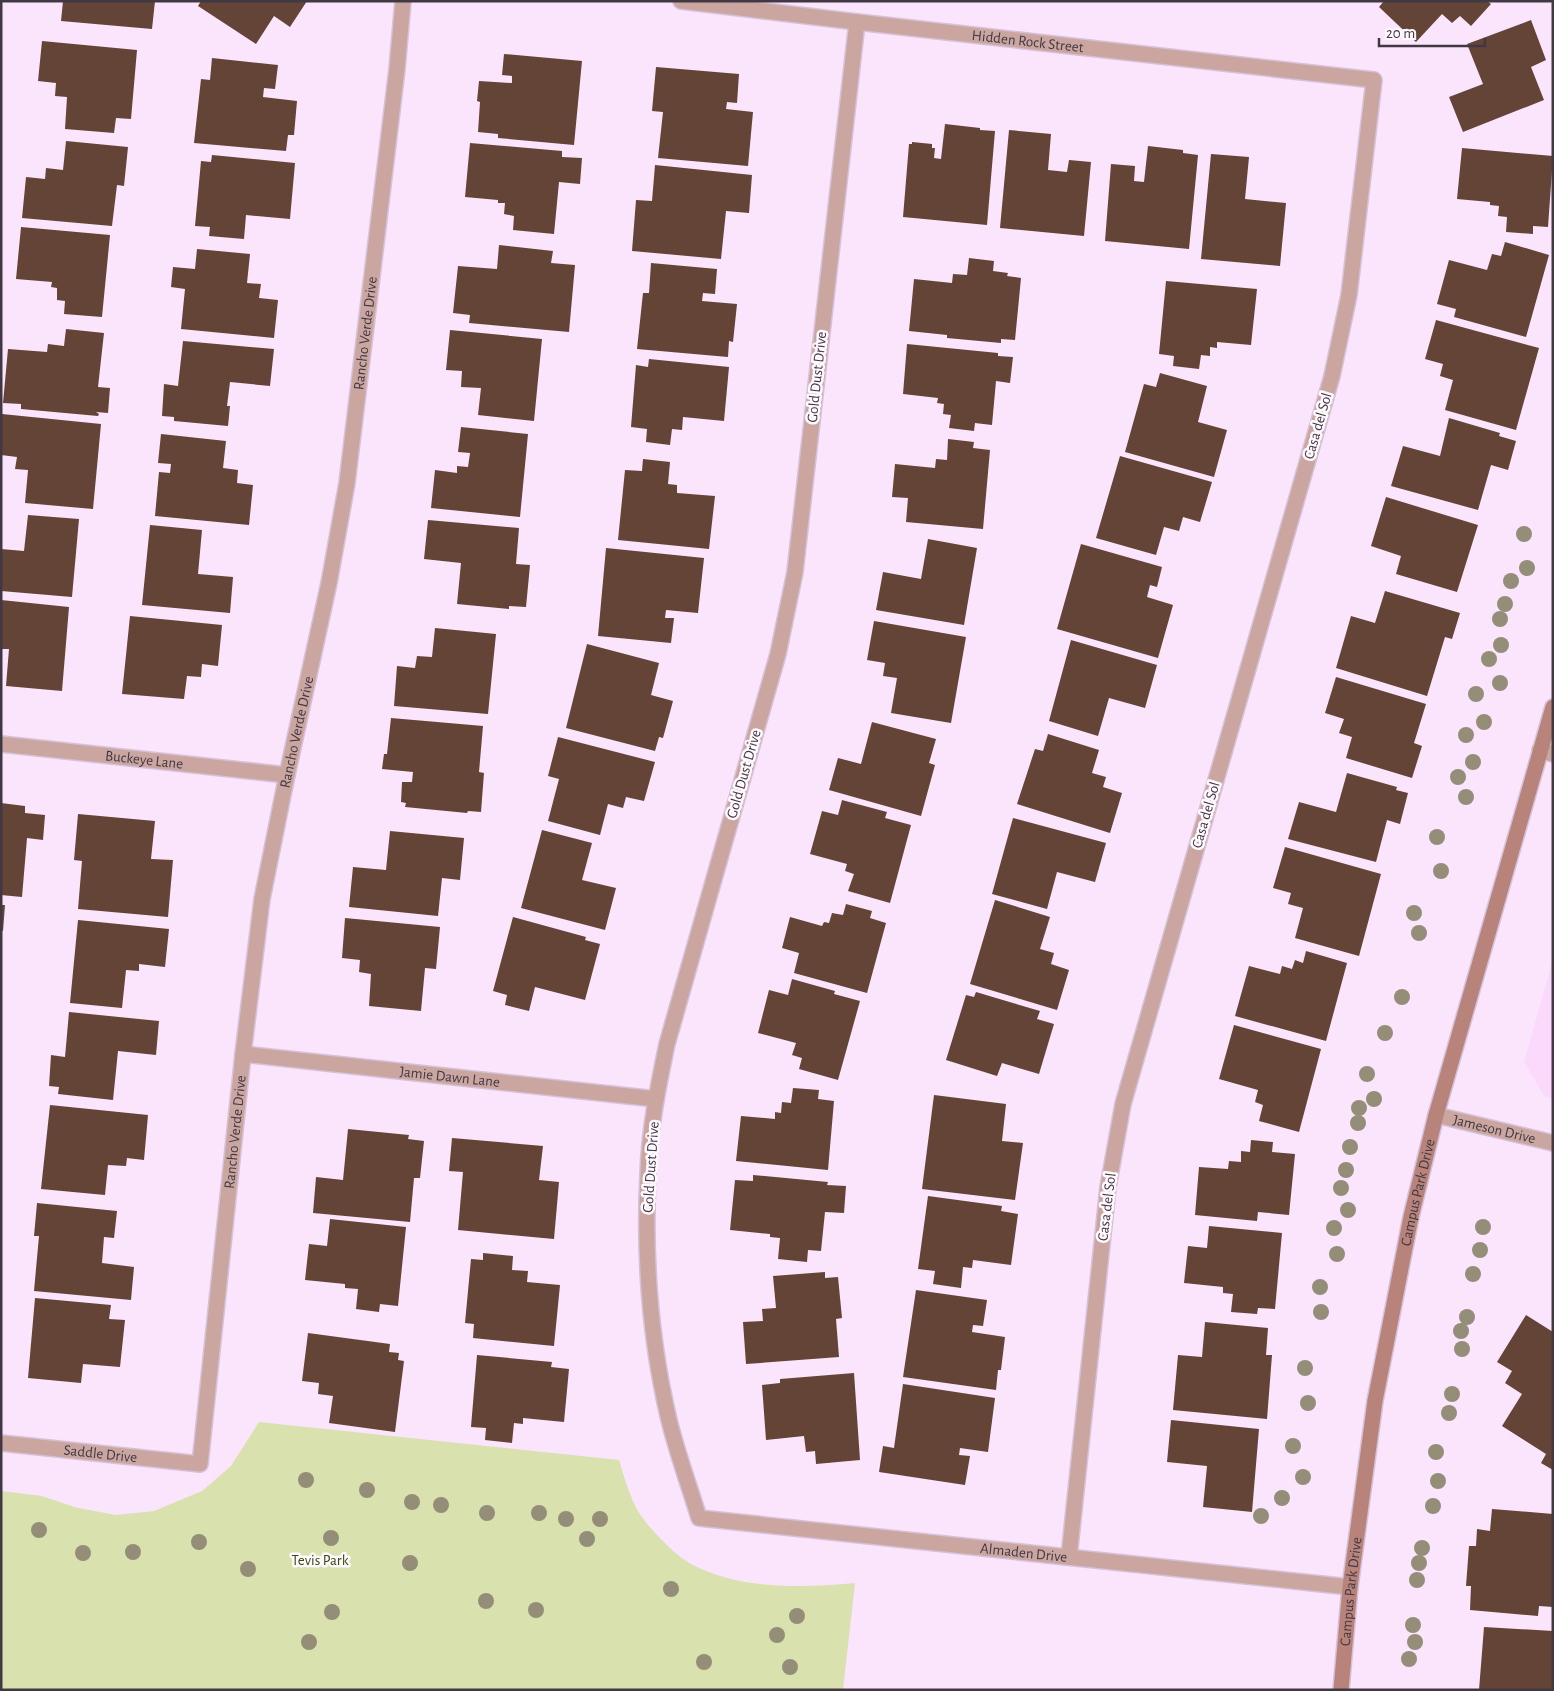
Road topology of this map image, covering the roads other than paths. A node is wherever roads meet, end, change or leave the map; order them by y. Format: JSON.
{"nodes":[{"id":1,"x":403,"y":1,"type":"edge"},
{"id":2,"x":681,"y":1,"type":"edge"},
{"id":3,"x":857,"y":22,"type":"junction"},
{"id":4,"x":1374,"y":80,"type":"joint"},
{"id":5,"x":1553,"y":707,"type":"edge"},
{"id":6,"x":1,"y":744,"type":"edge"},
{"id":7,"x":1547,"y":752,"type":"edge"},
{"id":8,"x":287,"y":775,"type":"junction"},
{"id":9,"x":244,"y":1054,"type":"junction"},
{"id":10,"x":656,"y":1099,"type":"junction"},
{"id":11,"x":1436,"y":1115,"type":"junction"},
{"id":12,"x":1553,"y":1142,"type":"edge"},
{"id":13,"x":1,"y":1443,"type":"edge"},
{"id":14,"x":200,"y":1464,"type":"joint"},
{"id":15,"x":699,"y":1518,"type":"joint"},
{"id":16,"x":1069,"y":1557,"type":"junction"},
{"id":17,"x":1350,"y":1587,"type":"junction"},
{"id":18,"x":1341,"y":1690,"type":"edge"}],
"edges":[{"from":1,"to":8,"type":"street","name":"Rancho Verde Drive"},
{"from":2,"to":3,"type":"street","name":"Hidden Rock Street"},
{"from":3,"to":4,"type":"street","name":"Hidden Rock Street"},
{"from":3,"to":10,"type":"street","name":"Gold Dust Drive"},
{"from":4,"to":16,"type":"street","name":"Casa del Sol"},
{"from":5,"to":7,"type":"street","name":"Campus Park Drive"},
{"from":6,"to":8,"type":"street","name":"Buckeye Lane"},
{"from":7,"to":11,"type":"street","name":"Campus Park Drive"},
{"from":8,"to":9,"type":"street","name":"Rancho Verde Drive"},
{"from":9,"to":10,"type":"street","name":"Jamie Dawn Lane"},
{"from":9,"to":14,"type":"street","name":"Rancho Verde Drive"},
{"from":10,"to":15,"type":"street","name":"Gold Dust Drive"},
{"from":11,"to":12,"type":"street","name":"Jameson Drive"},
{"from":11,"to":17,"type":"street","name":"Campus Park Drive"},
{"from":13,"to":14,"type":"street","name":"Saddle Drive"},
{"from":15,"to":16,"type":"street","name":"Almaden Drive"},
{"from":16,"to":17,"type":"street","name":"Almaden Drive"},
{"from":17,"to":18,"type":"street","name":"Campus Park Drive"}]}
